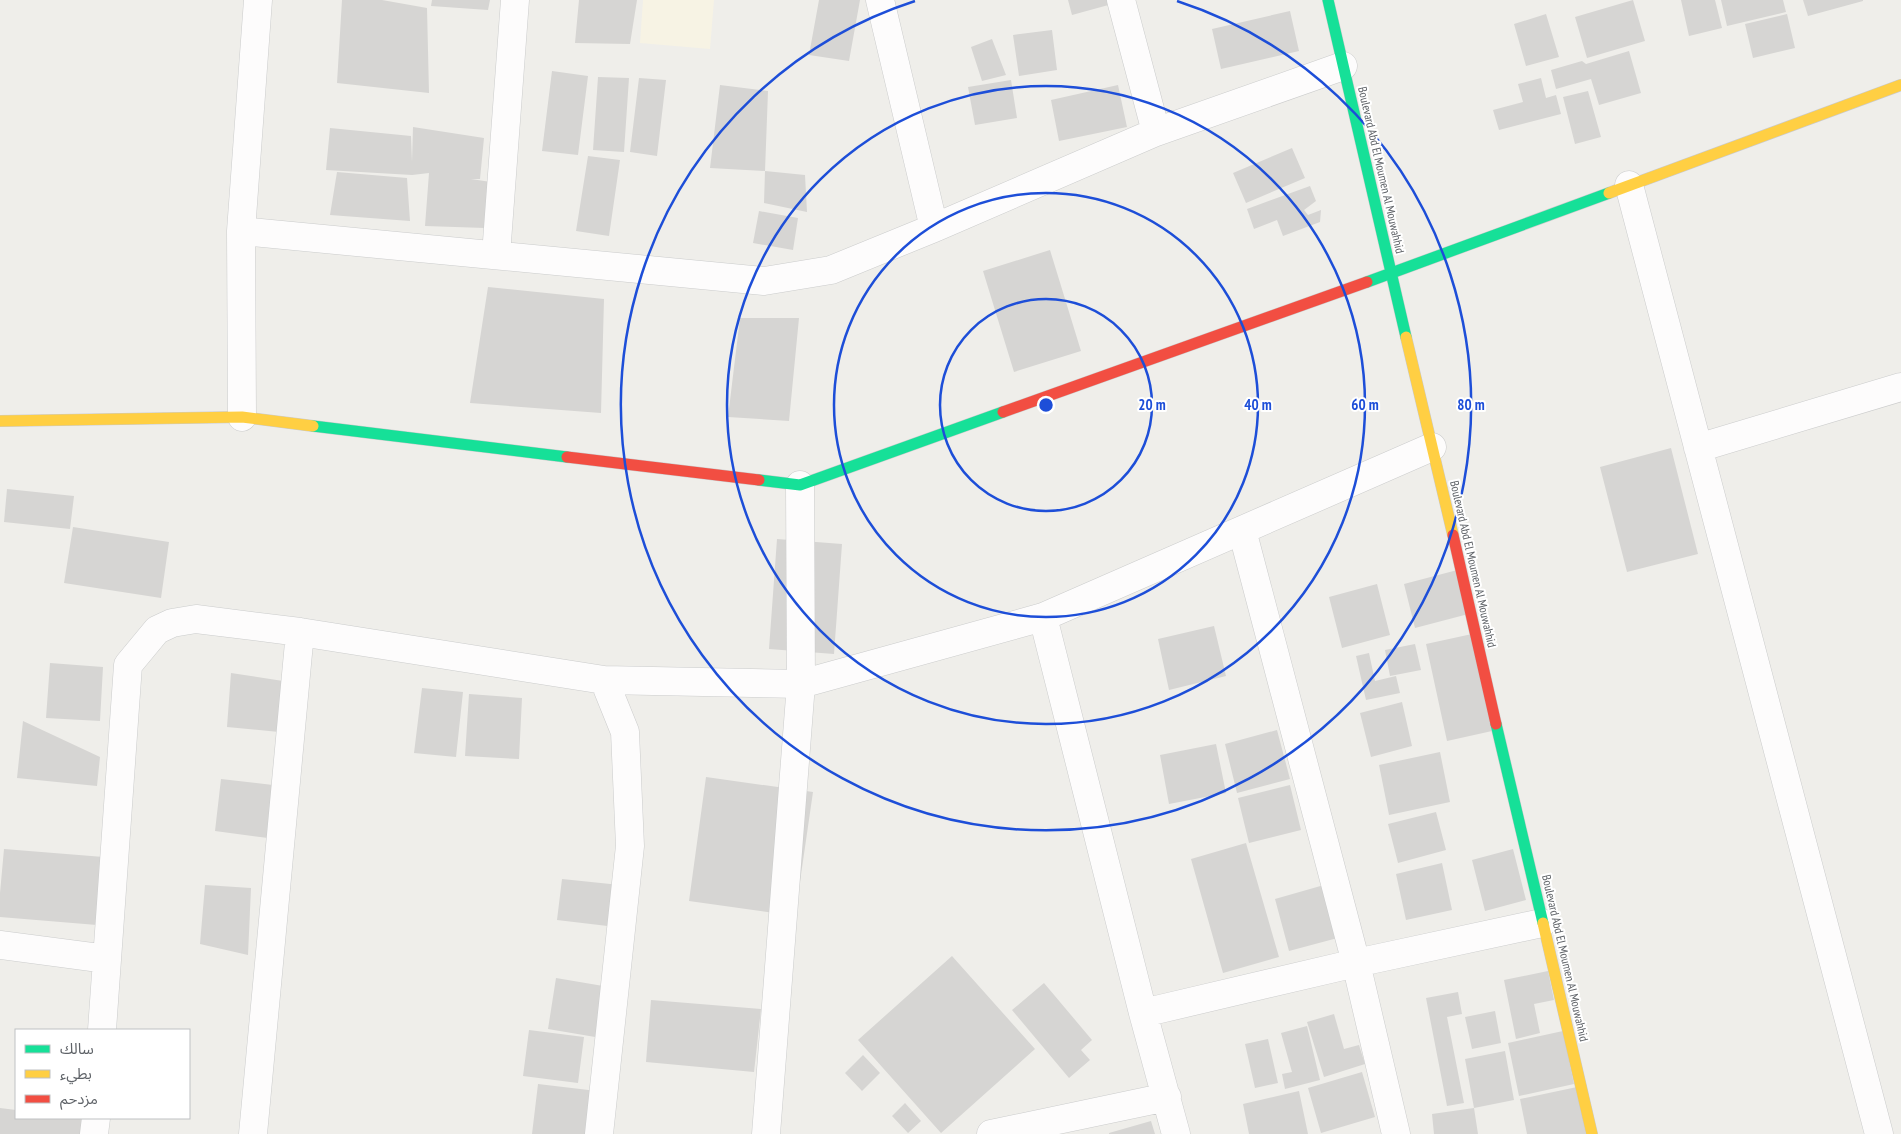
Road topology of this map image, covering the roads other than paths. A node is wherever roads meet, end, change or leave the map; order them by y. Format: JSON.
{"nodes":[{"id":1,"x":258,"y":0,"type":"edge"},
{"id":2,"x":515,"y":0,"type":"edge"},
{"id":3,"x":880,"y":0,"type":"edge"},
{"id":4,"x":1121,"y":0,"type":"edge"},
{"id":5,"x":1328,"y":0,"type":"edge"},
{"id":6,"x":1343,"y":66,"type":"junction"},
{"id":7,"x":1901,"y":85,"type":"edge"},
{"id":8,"x":1156,"y":132,"type":"junction"},
{"id":9,"x":1629,"y":185,"type":"junction"},
{"id":10,"x":934,"y":228,"type":"junction"},
{"id":11,"x":241,"y":231,"type":"junction"},
{"id":12,"x":496,"y":255,"type":"junction"},
{"id":13,"x":1391,"y":272,"type":"junction"},
{"id":14,"x":1901,"y":387,"type":"edge"},
{"id":15,"x":242,"y":417,"type":"junction"},
{"id":16,"x":0,"y":421,"type":"edge"},
{"id":17,"x":1432,"y":447,"type":"junction"},
{"id":18,"x":1698,"y":448,"type":"junction"},
{"id":19,"x":800,"y":485,"type":"junction"},
{"id":20,"x":1242,"y":530,"type":"junction"},
{"id":21,"x":1043,"y":617,"type":"junction"},
{"id":22,"x":300,"y":632,"type":"junction"},
{"id":23,"x":604,"y":680,"type":"junction"},
{"id":24,"x":801,"y":684,"type":"junction"},
{"id":25,"x":1542,"y":923,"type":"junction"},
{"id":26,"x":0,"y":945,"type":"edge"},
{"id":27,"x":107,"y":958,"type":"junction"},
{"id":28,"x":1356,"y":963,"type":"junction"},
{"id":29,"x":1143,"y":1013,"type":"junction"},
{"id":30,"x":102,"y":1029,"type":"edge"},
{"id":31,"x":1167,"y":1096,"type":"junction"},
{"id":32,"x":96,"y":1119,"type":"edge"},
{"id":33,"x":94,"y":1134,"type":"edge"},
{"id":34,"x":253,"y":1134,"type":"edge"},
{"id":35,"x":599,"y":1134,"type":"edge"},
{"id":36,"x":766,"y":1134,"type":"edge"},
{"id":37,"x":991,"y":1134,"type":"edge"},
{"id":38,"x":1176,"y":1134,"type":"edge"},
{"id":39,"x":1396,"y":1134,"type":"edge"},
{"id":40,"x":1592,"y":1134,"type":"edge"},
{"id":41,"x":1879,"y":1134,"type":"edge"}],
"edges":[{"from":1,"to":11,"type":"street"},
{"from":2,"to":12,"type":"street"},
{"from":3,"to":10,"type":"street"},
{"from":4,"to":8,"type":"street"},
{"from":5,"to":6,"type":"street","name":"Boulevard Abd El Moumen Al Mouwahhid"},
{"from":6,"to":8,"type":"street"},
{"from":6,"to":13,"type":"street","name":"Boulevard Abd El Moumen Al Mouwahhid"},
{"from":7,"to":9,"type":"street"},
{"from":8,"to":10,"type":"street"},
{"from":9,"to":13,"type":"street"},
{"from":9,"to":18,"type":"street"},
{"from":10,"to":12,"type":"street"},
{"from":11,"to":12,"type":"street"},
{"from":11,"to":15,"type":"street"},
{"from":13,"to":17,"type":"street","name":"Boulevard Abd El Moumen Al Mouwahhid"},
{"from":13,"to":19,"type":"street"},
{"from":14,"to":18,"type":"street"},
{"from":15,"to":16,"type":"street"},
{"from":15,"to":19,"type":"street"},
{"from":17,"to":20,"type":"street"},
{"from":17,"to":25,"type":"street","name":"Boulevard Abd El Moumen Al Mouwahhid"},
{"from":18,"to":41,"type":"street"},
{"from":19,"to":24,"type":"street"},
{"from":20,"to":21,"type":"street"},
{"from":20,"to":28,"type":"street"},
{"from":21,"to":24,"type":"street"},
{"from":21,"to":29,"type":"street"},
{"from":22,"to":23,"type":"street"},
{"from":22,"to":27,"type":"street"},
{"from":22,"to":34,"type":"street"},
{"from":23,"to":24,"type":"street"},
{"from":23,"to":35,"type":"street"},
{"from":24,"to":36,"type":"street"},
{"from":25,"to":28,"type":"street"},
{"from":25,"to":40,"type":"street","name":"Boulevard Abd El Moumen Al Mouwahhid"},
{"from":26,"to":27,"type":"street"},
{"from":27,"to":30,"type":"street"},
{"from":28,"to":29,"type":"street"},
{"from":28,"to":39,"type":"street"},
{"from":29,"to":31,"type":"street"},
{"from":31,"to":37,"type":"street"},
{"from":31,"to":38,"type":"street"},
{"from":32,"to":33,"type":"street"}]}
